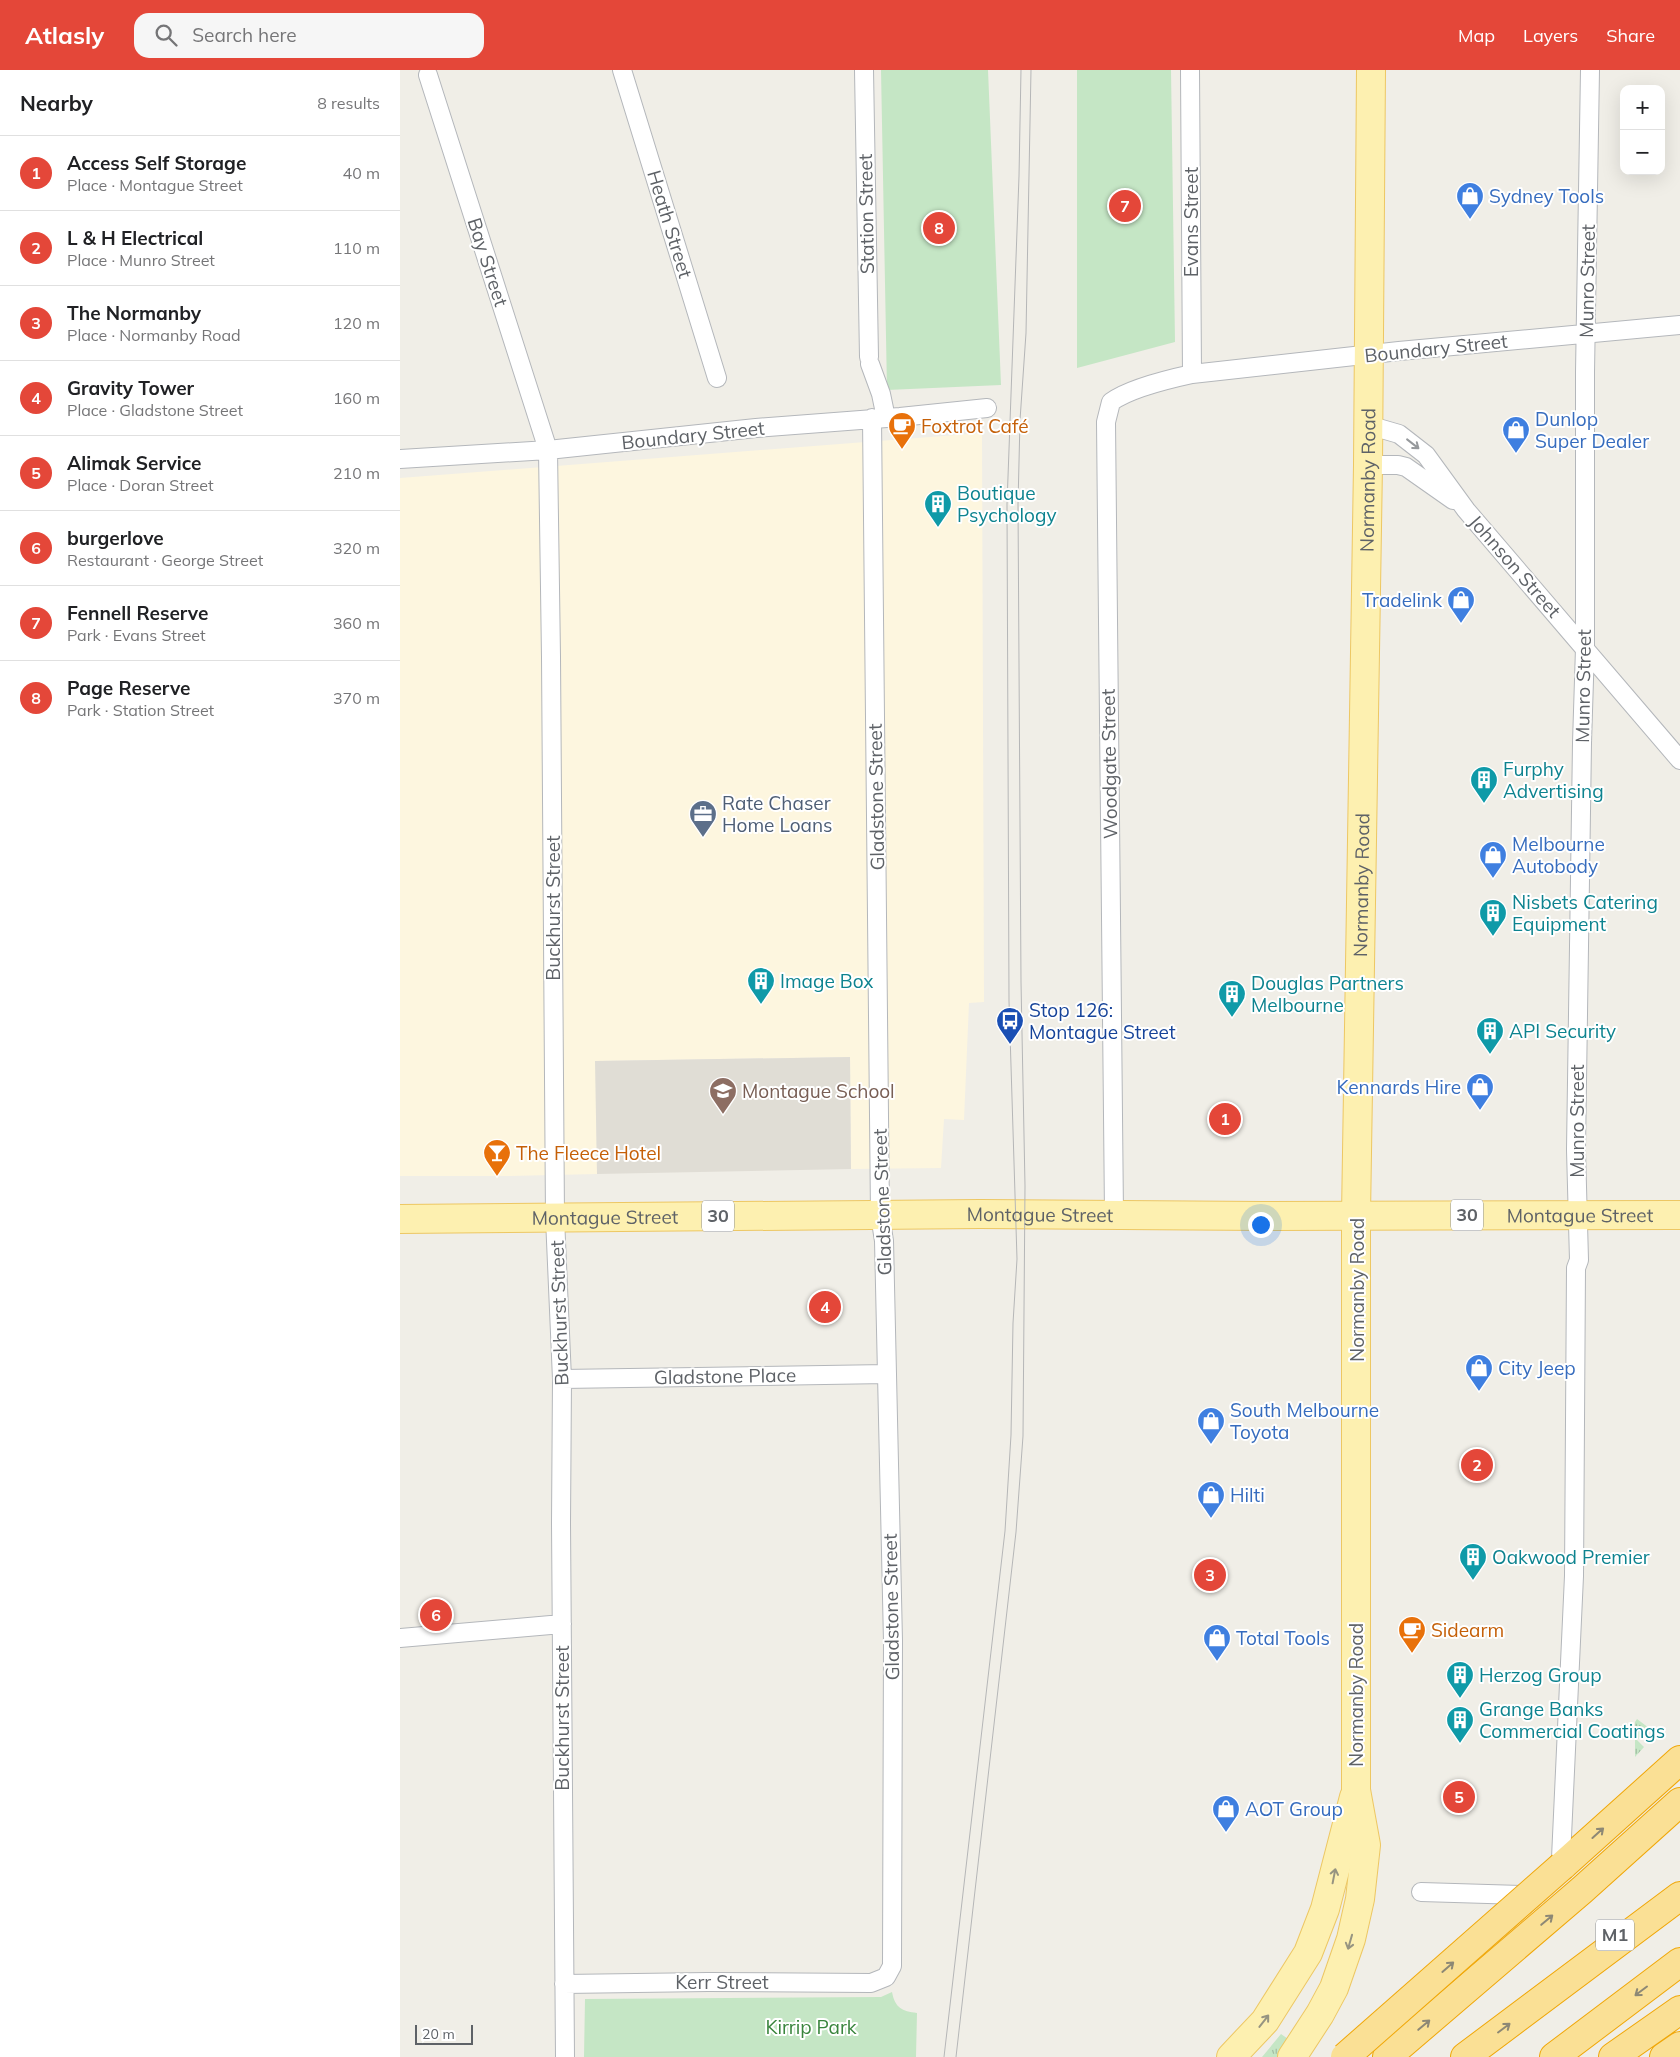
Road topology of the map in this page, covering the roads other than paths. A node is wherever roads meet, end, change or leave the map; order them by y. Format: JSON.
{"nodes":[{"id":1,"x":622,"y":70,"type":"edge"},
{"id":2,"x":864,"y":70,"type":"edge"},
{"id":3,"x":1190,"y":70,"type":"edge"},
{"id":4,"x":1371,"y":70,"type":"edge"},
{"id":5,"x":1590,"y":70,"type":"edge"},
{"id":6,"x":428,"y":75,"type":"dead end"},
{"id":7,"x":1680,"y":325,"type":"edge"},
{"id":8,"x":1586,"y":334,"type":"junction"},
{"id":9,"x":1369,"y":355,"type":"junction"},
{"id":10,"x":1192,"y":374,"type":"junction"},
{"id":11,"x":717,"y":378,"type":"dead end"},
{"id":12,"x":986,"y":408,"type":"dead end"},
{"id":13,"x":879,"y":418,"type":"junction"},
{"id":14,"x":1368,"y":425,"type":"junction"},
{"id":15,"x":548,"y":450,"type":"junction"},
{"id":16,"x":400,"y":459,"type":"edge"},
{"id":17,"x":1368,"y":465,"type":"junction"},
{"id":18,"x":1466,"y":510,"type":"junction"},
{"id":19,"x":1585,"y":648,"type":"junction"},
{"id":20,"x":1680,"y":760,"type":"edge"},
{"id":21,"x":1114,"y":1214,"type":"junction"},
{"id":22,"x":880,"y":1215,"type":"junction"},
{"id":23,"x":1356,"y":1215,"type":"junction"},
{"id":24,"x":1680,"y":1215,"type":"edge"},
{"id":25,"x":1577,"y":1216,"type":"junction"},
{"id":26,"x":555,"y":1218,"type":"junction"},
{"id":27,"x":400,"y":1219,"type":"edge"},
{"id":28,"x":887,"y":1374,"type":"junction"},
{"id":29,"x":562,"y":1378,"type":"junction"},
{"id":30,"x":562,"y":1624,"type":"junction"},
{"id":31,"x":400,"y":1638,"type":"edge"},
{"id":32,"x":1680,"y":1760,"type":"edge"},
{"id":33,"x":1356,"y":1790,"type":"junction"},
{"id":34,"x":1680,"y":1802,"type":"edge"},
{"id":35,"x":1680,"y":1877,"type":"edge"},
{"id":36,"x":1420,"y":1892,"type":"dead end"},
{"id":37,"x":1680,"y":1896,"type":"edge"},
{"id":38,"x":1680,"y":1962,"type":"edge"},
{"id":39,"x":880,"y":1981,"type":"joint"},
{"id":40,"x":564,"y":1984,"type":"junction"},
{"id":41,"x":1550,"y":1993,"type":"junction"},
{"id":42,"x":1680,"y":2010,"type":"edge"},
{"id":43,"x":1680,"y":2046,"type":"edge"},
{"id":44,"x":565,"y":2057,"type":"edge"},
{"id":45,"x":1231,"y":2057,"type":"edge"},
{"id":46,"x":1292,"y":2057,"type":"edge"},
{"id":47,"x":1345,"y":2057,"type":"edge"},
{"id":48,"x":1387,"y":2057,"type":"edge"},
{"id":49,"x":1465,"y":2057,"type":"edge"},
{"id":50,"x":1554,"y":2057,"type":"edge"},
{"id":51,"x":1613,"y":2057,"type":"edge"},
{"id":52,"x":1664,"y":2057,"type":"edge"}],
"edges":[{"from":1,"to":11,"type":"street","name":"Heath Street"},
{"from":2,"to":13,"type":"street","name":"Station Street"},
{"from":3,"to":10,"type":"street","name":"Evans Street"},
{"from":4,"to":9,"type":"main road","name":"Normanby Road"},
{"from":5,"to":8,"type":"street","name":"Munro Street"},
{"from":6,"to":15,"type":"street","name":"Bay Street"},
{"from":7,"to":8,"type":"street","name":"Boundary Street"},
{"from":8,"to":9,"type":"street","name":"Boundary Street"},
{"from":8,"to":19,"type":"street","name":"Munro Street"},
{"from":9,"to":10,"type":"street","name":"Boundary Street"},
{"from":9,"to":14,"type":"main road","name":"Normanby Road"},
{"from":10,"to":21,"type":"street","name":"Woodgate Street"},
{"from":12,"to":13,"type":"street","name":"Boundary Street"},
{"from":13,"to":15,"type":"street","name":"Boundary Street"},
{"from":13,"to":22,"type":"street","name":"Gladstone Street"},
{"from":14,"to":17,"type":"main road","name":"Normanby Road"},
{"from":14,"to":18,"type":"street","name":"Johnson Street","one_way":true},
{"from":15,"to":16,"type":"street","name":"Boundary Street"},
{"from":15,"to":26,"type":"street","name":"Buckhurst Street"},
{"from":17,"to":18,"type":"street","name":"Johnson Street"},
{"from":17,"to":23,"type":"main road","name":"Normanby Road"},
{"from":18,"to":19,"type":"street","name":"Johnson Street"},
{"from":19,"to":20,"type":"street","name":"Johnson Street"},
{"from":19,"to":25,"type":"street","name":"Munro Street"},
{"from":21,"to":22,"type":"main road","name":"Montague Street","number":"30"},
{"from":21,"to":23,"type":"main road","name":"Montague Street","number":"30"},
{"from":22,"to":26,"type":"main road","name":"Montague Street","number":"30"},
{"from":22,"to":28,"type":"street","name":"Gladstone Street"},
{"from":23,"to":25,"type":"main road","name":"Montague Street","number":"30"},
{"from":23,"to":33,"type":"main road","name":"Normanby Road"},
{"from":24,"to":25,"type":"main road","name":"Montague Street","number":"30"},
{"from":25,"to":36,"type":"street","name":"Munro Street"},
{"from":26,"to":27,"type":"main road","name":"Montague Street","number":"30"},
{"from":26,"to":29,"type":"street","name":"Buckhurst Street"},
{"from":28,"to":29,"type":"street","name":"Gladstone Place"},
{"from":28,"to":39,"type":"street","name":"Gladstone Street"},
{"from":29,"to":30,"type":"street","name":"Buckhurst Street"},
{"from":30,"to":31,"type":"street"},
{"from":30,"to":40,"type":"street","name":"Buckhurst Street"},
{"from":47,"to":32,"type":"highway","one_way":true,"bridge":true},
{"from":45,"to":33,"type":"main road","name":"Normanby Road","one_way":true},
{"from":33,"to":46,"type":"main road","name":"Normanby Road","one_way":true},
{"from":48,"to":34,"type":"highway","one_way":true},
{"from":35,"to":41,"type":"highway","number":"M1"},
{"from":37,"to":41,"type":"highway","number":"M1"},
{"from":38,"to":50,"type":"highway","one_way":true},
{"from":39,"to":40,"type":"street","name":"Kerr Street"},
{"from":40,"to":44,"type":"street","name":"Buckhurst Street"},
{"from":49,"to":41,"type":"highway","number":"M1","one_way":true},
{"from":42,"to":51,"type":"highway"},
{"from":43,"to":52,"type":"highway"}]}
